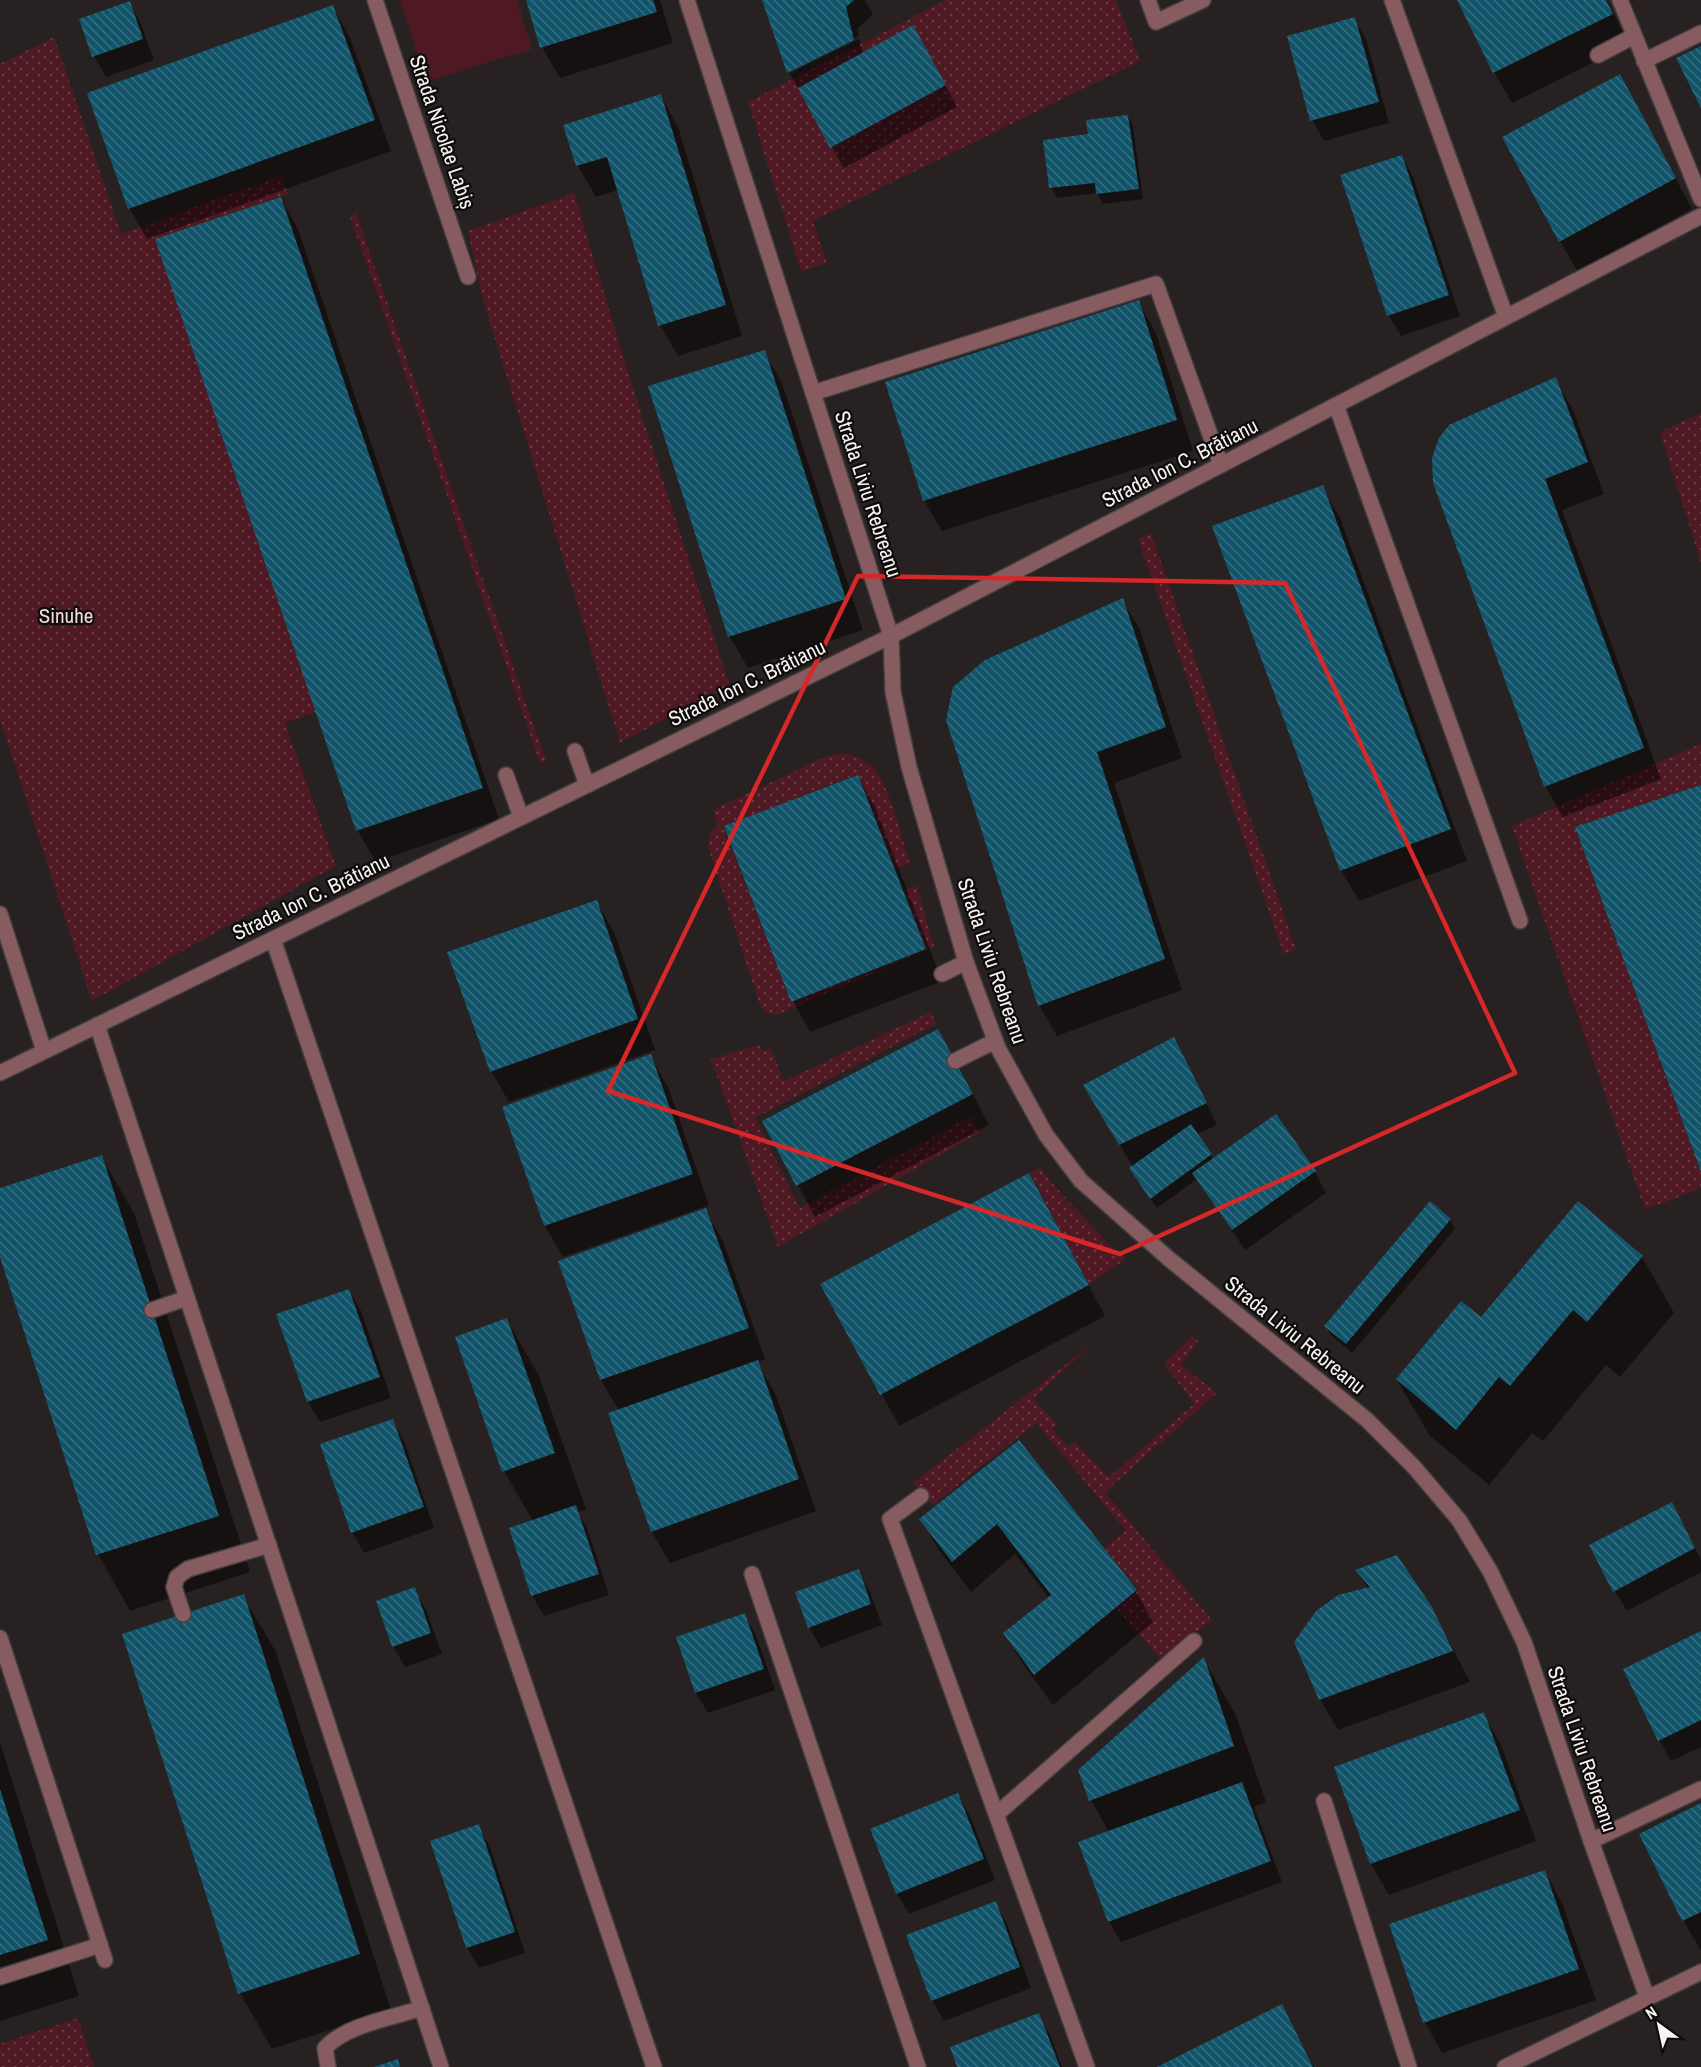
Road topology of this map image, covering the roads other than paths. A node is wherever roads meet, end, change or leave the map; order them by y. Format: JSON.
{"nodes":[{"id":1,"x":375,"y":0,"type":"edge"},
{"id":2,"x":687,"y":0,"type":"edge"},
{"id":3,"x":1148,"y":0,"type":"edge"},
{"id":4,"x":1203,"y":0,"type":"edge"},
{"id":5,"x":1392,"y":0,"type":"edge"},
{"id":6,"x":1620,"y":0,"type":"edge"},
{"id":7,"x":1701,"y":33,"type":"edge"},
{"id":8,"x":1634,"y":36,"type":"junction"},
{"id":9,"x":1598,"y":55,"type":"dead end"},
{"id":10,"x":1644,"y":61,"type":"junction"},
{"id":11,"x":1701,"y":199,"type":"edge"},
{"id":12,"x":1701,"y":216,"type":"edge"},
{"id":13,"x":468,"y":277,"type":"dead end"},
{"id":14,"x":1506,"y":317,"type":"junction"},
{"id":15,"x":813,"y":393,"type":"junction"},
{"id":16,"x":1336,"y":405,"type":"junction"},
{"id":17,"x":1221,"y":465,"type":"junction"},
{"id":18,"x":891,"y":636,"type":"junction"},
{"id":19,"x":575,"y":751,"type":"dead end"},
{"id":20,"x":506,"y":775,"type":"dead end"},
{"id":21,"x":587,"y":785,"type":"junction"},
{"id":22,"x":521,"y":817,"type":"junction"},
{"id":23,"x":0,"y":914,"type":"edge"},
{"id":24,"x":1520,"y":921,"type":"dead end"},
{"id":25,"x":273,"y":939,"type":"junction"},
{"id":26,"x":966,"y":962,"type":"junction"},
{"id":27,"x":942,"y":974,"type":"dead end"},
{"id":28,"x":97,"y":1025,"type":"junction"},
{"id":29,"x":995,"y":1041,"type":"junction"},
{"id":30,"x":44,"y":1051,"type":"junction"},
{"id":31,"x":955,"y":1061,"type":"dead end"},
{"id":32,"x":0,"y":1072,"type":"edge"},
{"id":33,"x":187,"y":1298,"type":"junction"},
{"id":34,"x":152,"y":1310,"type":"dead end"},
{"id":35,"x":921,"y":1496,"type":"dead end"},
{"id":36,"x":269,"y":1545,"type":"junction"},
{"id":37,"x":752,"y":1574,"type":"dead end"},
{"id":38,"x":183,"y":1614,"type":"dead end"},
{"id":39,"x":0,"y":1638,"type":"edge"},
{"id":40,"x":1194,"y":1641,"type":"dead end"},
{"id":41,"x":1701,"y":1789,"type":"edge"},
{"id":42,"x":1324,"y":1801,"type":"dead end"},
{"id":43,"x":997,"y":1814,"type":"junction"},
{"id":44,"x":1591,"y":1841,"type":"junction"},
{"id":45,"x":1701,"y":1972,"type":"edge"},
{"id":46,"x":0,"y":1977,"type":"edge"},
{"id":47,"x":1647,"y":1997,"type":"junction"},
{"id":48,"x":422,"y":2008,"type":"junction"},
{"id":49,"x":328,"y":2067,"type":"edge"},
{"id":50,"x":441,"y":2067,"type":"edge"},
{"id":51,"x":654,"y":2067,"type":"edge"},
{"id":52,"x":918,"y":2067,"type":"edge"},
{"id":53,"x":1087,"y":2067,"type":"edge"},
{"id":54,"x":1409,"y":2067,"type":"edge"},
{"id":55,"x":1505,"y":2067,"type":"edge"}],
"edges":[{"from":1,"to":13,"type":"street","name":"Strada Nicolae Labiș"},
{"from":2,"to":15,"type":"street","name":"Strada Liviu Rebreanu"},
{"from":3,"to":4,"type":"street"},
{"from":5,"to":14,"type":"street"},
{"from":6,"to":8,"type":"street"},
{"from":7,"to":10,"type":"street"},
{"from":8,"to":9,"type":"street"},
{"from":8,"to":10,"type":"street"},
{"from":10,"to":11,"type":"street"},
{"from":12,"to":14,"type":"street","name":"Strada Ion C. Brătianu"},
{"from":14,"to":16,"type":"street","name":"Strada Ion C. Brătianu"},
{"from":15,"to":17,"type":"street"},
{"from":15,"to":18,"type":"street","name":"Strada Liviu Rebreanu"},
{"from":16,"to":17,"type":"street","name":"Strada Ion C. Brătianu"},
{"from":16,"to":24,"type":"street"},
{"from":17,"to":18,"type":"street","name":"Strada Ion C. Brătianu"},
{"from":18,"to":21,"type":"street","name":"Strada Ion C. Brătianu"},
{"from":18,"to":26,"type":"street","name":"Strada Liviu Rebreanu"},
{"from":19,"to":21,"type":"street"},
{"from":20,"to":22,"type":"street"},
{"from":21,"to":22,"type":"street","name":"Strada Ion C. Brătianu"},
{"from":22,"to":25,"type":"street","name":"Strada Ion C. Brătianu"},
{"from":23,"to":30,"type":"street"},
{"from":25,"to":28,"type":"street","name":"Strada Ion C. Brătianu"},
{"from":25,"to":51,"type":"street"},
{"from":26,"to":27,"type":"street"},
{"from":26,"to":29,"type":"street","name":"Strada Liviu Rebreanu"},
{"from":28,"to":30,"type":"street","name":"Strada Ion C. Brătianu"},
{"from":28,"to":33,"type":"street"},
{"from":29,"to":31,"type":"street"},
{"from":29,"to":44,"type":"street","name":"Strada Liviu Rebreanu"},
{"from":30,"to":32,"type":"street","name":"Strada Ion C. Brătianu"},
{"from":33,"to":34,"type":"street"},
{"from":33,"to":36,"type":"street"},
{"from":35,"to":43,"type":"street"},
{"from":36,"to":38,"type":"street"},
{"from":36,"to":48,"type":"street"},
{"from":37,"to":52,"type":"street"},
{"from":39,"to":46,"type":"street"},
{"from":40,"to":43,"type":"street"},
{"from":41,"to":44,"type":"street"},
{"from":42,"to":54,"type":"street"},
{"from":43,"to":53,"type":"street"},
{"from":44,"to":47,"type":"street","name":"Strada Liviu Rebreanu"},
{"from":45,"to":47,"type":"street"},
{"from":47,"to":55,"type":"street"},
{"from":48,"to":49,"type":"street"},
{"from":48,"to":50,"type":"street"}]}
